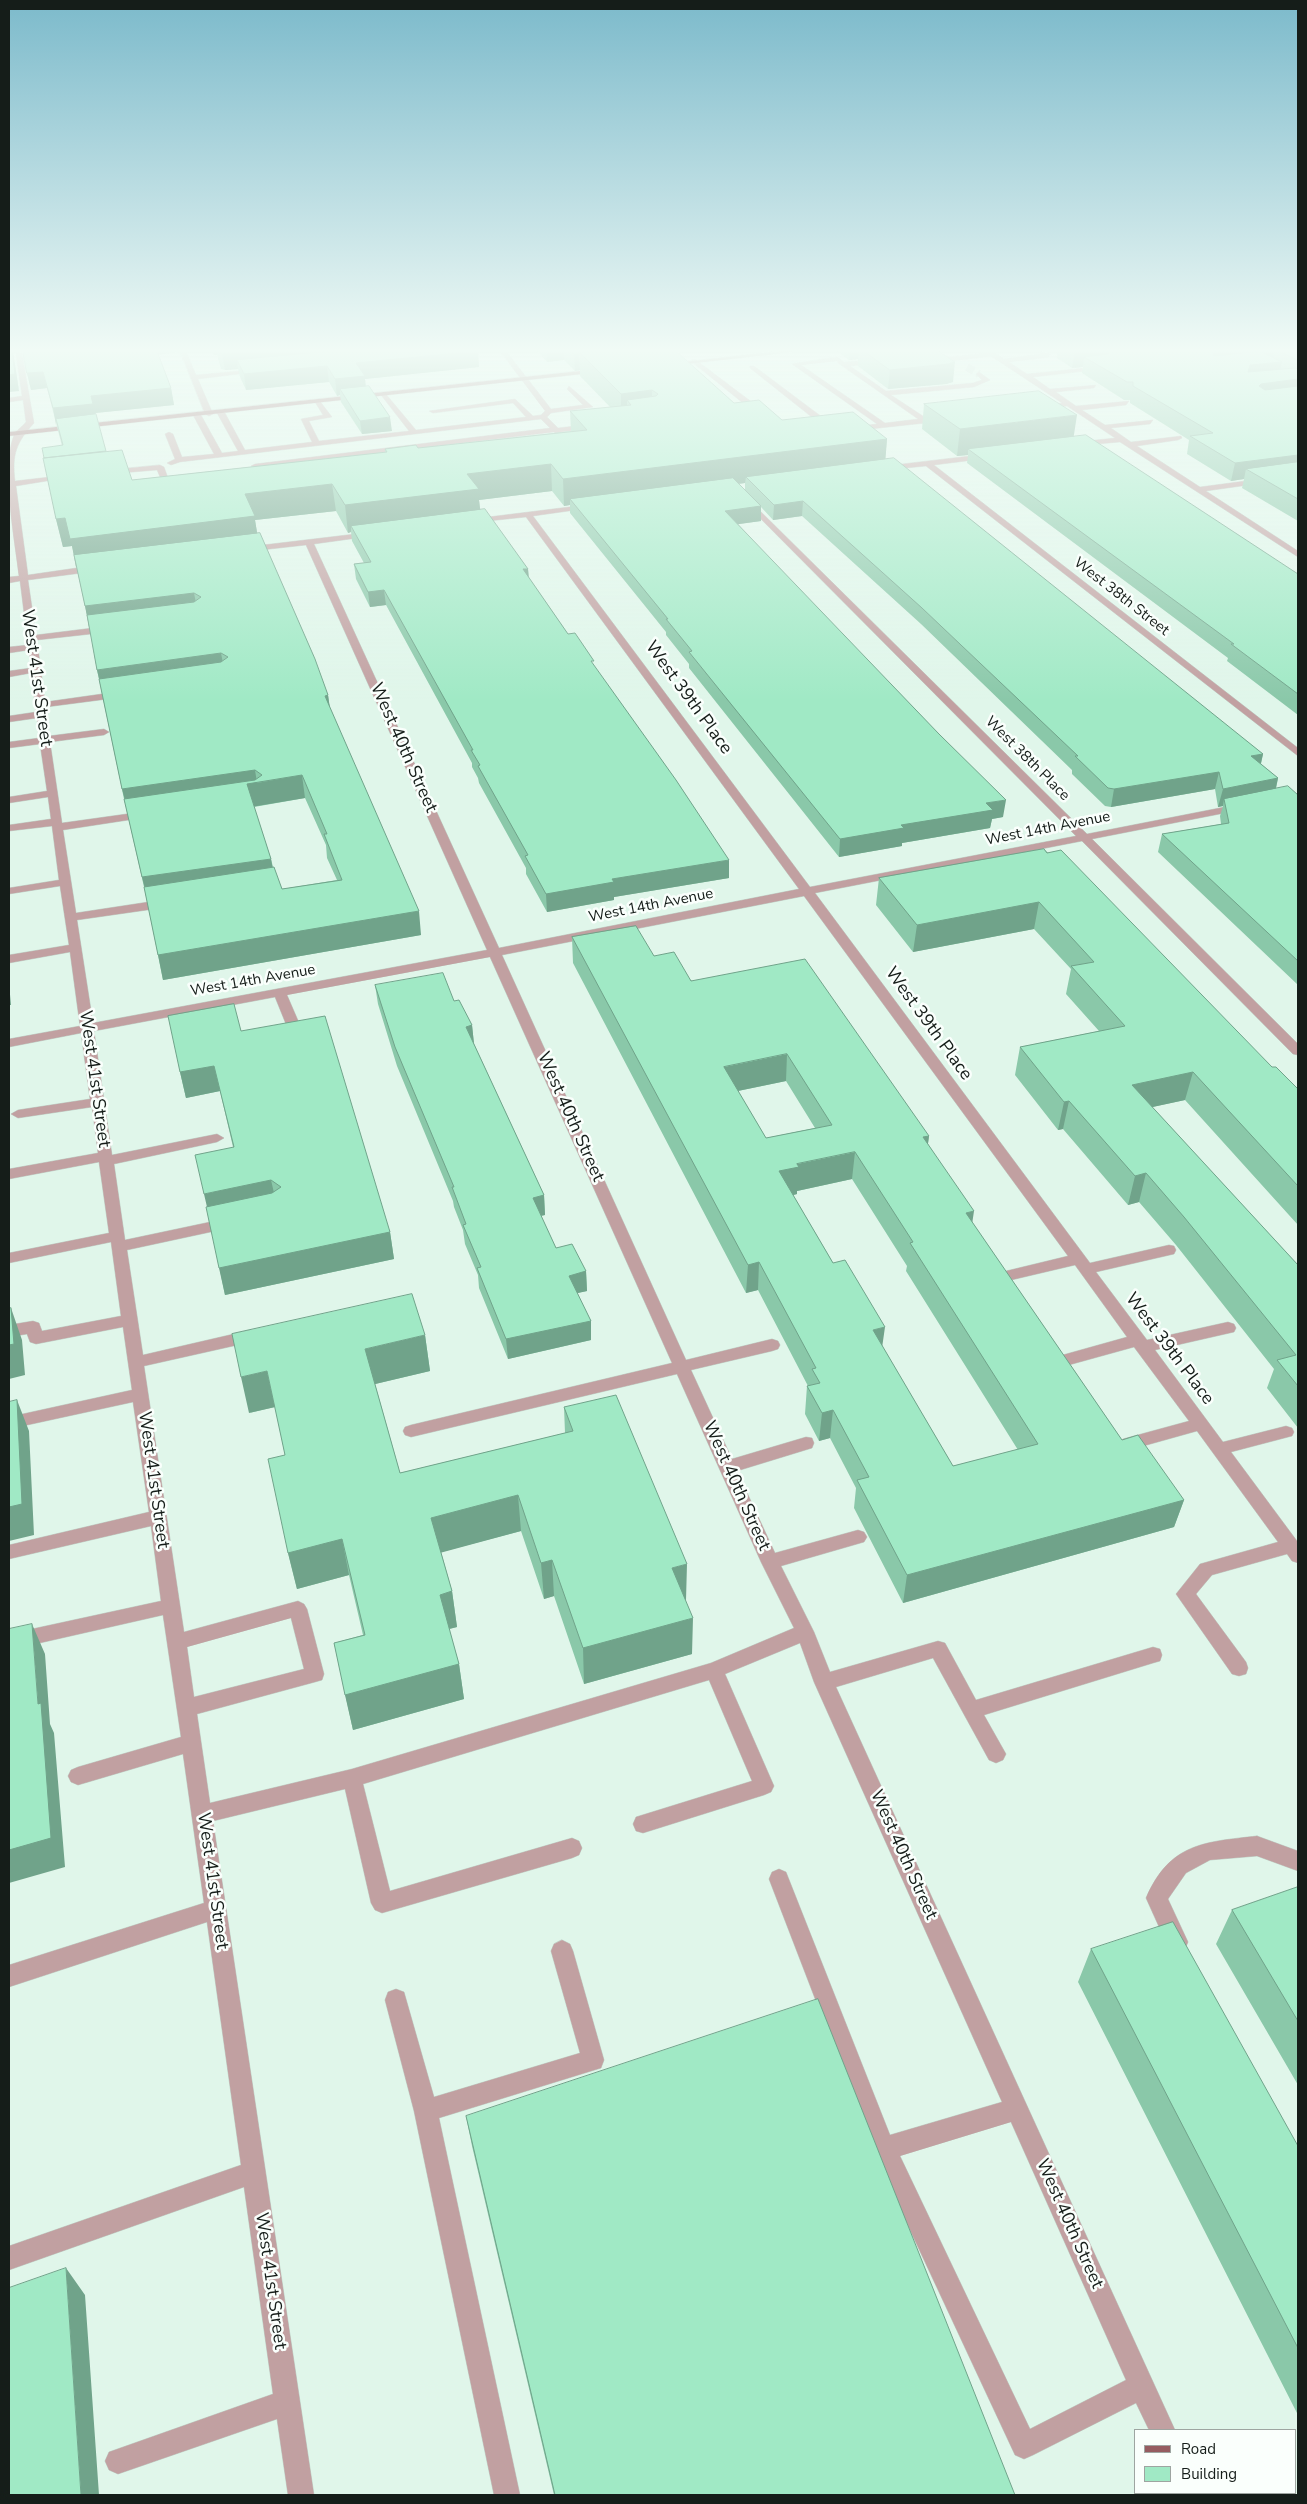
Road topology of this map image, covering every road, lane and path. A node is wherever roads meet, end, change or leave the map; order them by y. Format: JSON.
{"nodes":[{"id":1,"x":160,"y":467,"type":"edge"},
{"id":2,"x":152,"y":468,"type":"edge"},
{"id":3,"x":888,"y":468,"type":"edge"},
{"id":4,"x":933,"y":468,"type":"edge"},
{"id":5,"x":1166,"y":468,"type":"edge"},
{"id":6,"x":879,"y":469,"type":"edge"},
{"id":7,"x":10,"y":473,"type":"edge"},
{"id":8,"x":104,"y":473,"type":"edge"},
{"id":9,"x":76,"y":476,"type":"edge"},
{"id":10,"x":174,"y":476,"type":"edge"},
{"id":11,"x":1298,"y":476,"type":"edge"},
{"id":12,"x":164,"y":477,"type":"junction"},
{"id":13,"x":1198,"y":490,"type":"junction"},
{"id":14,"x":742,"y":495,"type":"edge"},
{"id":15,"x":182,"y":496,"type":"edge"},
{"id":16,"x":597,"y":505,"type":"edge"},
{"id":17,"x":528,"y":514,"type":"junction"},
{"id":18,"x":462,"y":522,"type":"edge"},
{"id":19,"x":385,"y":532,"type":"edge"},
{"id":20,"x":309,"y":542,"type":"junction"},
{"id":21,"x":240,"y":551,"type":"edge"},
{"id":22,"x":1298,"y":555,"type":"edge"},
{"id":23,"x":111,"y":567,"type":"edge"},
{"id":24,"x":15,"y":579,"type":"edge"},
{"id":25,"x":119,"y":628,"type":"edge"},
{"id":26,"x":31,"y":642,"type":"junction"},
{"id":27,"x":9,"y":650,"type":"edge"},
{"id":28,"x":35,"y":670,"type":"junction"},
{"id":29,"x":9,"y":674,"type":"edge"},
{"id":30,"x":138,"y":692,"type":"edge"},
{"id":31,"x":41,"y":710,"type":"junction"},
{"id":32,"x":9,"y":719,"type":"edge"},
{"id":33,"x":104,"y":732,"type":"edge"},
{"id":34,"x":45,"y":741,"type":"junction"},
{"id":35,"x":9,"y":746,"type":"edge"},
{"id":36,"x":1298,"y":753,"type":"edge"},
{"id":37,"x":53,"y":793,"type":"junction"},
{"id":38,"x":9,"y":800,"type":"edge"},
{"id":39,"x":1250,"y":806,"type":"edge"},
{"id":40,"x":163,"y":812,"type":"edge"},
{"id":41,"x":57,"y":824,"type":"junction"},
{"id":42,"x":9,"y":828,"type":"edge"},
{"id":43,"x":1086,"y":838,"type":"junction"},
{"id":44,"x":66,"y":882,"type":"junction"},
{"id":45,"x":9,"y":891,"type":"edge"},
{"id":46,"x":808,"y":892,"type":"junction"},
{"id":47,"x":178,"y":901,"type":"edge"},
{"id":48,"x":71,"y":917,"type":"junction"},
{"id":49,"x":75,"y":947,"type":"junction"},
{"id":50,"x":496,"y":952,"type":"junction"},
{"id":51,"x":9,"y":958,"type":"edge"},
{"id":52,"x":279,"y":992,"type":"junction"},
{"id":53,"x":87,"y":1028,"type":"junction"},
{"id":54,"x":298,"y":1039,"type":"edge"},
{"id":55,"x":9,"y":1043,"type":"edge"},
{"id":56,"x":1298,"y":1051,"type":"edge"},
{"id":57,"x":98,"y":1102,"type":"junction"},
{"id":58,"x":18,"y":1114,"type":"dead end"},
{"id":59,"x":217,"y":1138,"type":"dead end"},
{"id":60,"x":106,"y":1158,"type":"junction"},
{"id":61,"x":9,"y":1174,"type":"edge"},
{"id":62,"x":240,"y":1221,"type":"edge"},
{"id":63,"x":118,"y":1241,"type":"junction"},
{"id":64,"x":1169,"y":1250,"type":"dead end"},
{"id":65,"x":9,"y":1258,"type":"edge"},
{"id":66,"x":1082,"y":1264,"type":"junction"},
{"id":67,"x":1006,"y":1276,"type":"edge"},
{"id":68,"x":130,"y":1320,"type":"junction"},
{"id":69,"x":1228,"y":1328,"type":"dead end"},
{"id":70,"x":9,"y":1332,"type":"edge"},
{"id":71,"x":270,"y":1332,"type":"edge"},
{"id":72,"x":1141,"y":1343,"type":"junction"},
{"id":73,"x":772,"y":1345,"type":"dead end"},
{"id":74,"x":136,"y":1362,"type":"junction"},
{"id":75,"x":1058,"y":1362,"type":"edge"},
{"id":76,"x":682,"y":1365,"type":"junction"},
{"id":77,"x":140,"y":1394,"type":"junction"},
{"id":78,"x":9,"y":1423,"type":"edge"},
{"id":79,"x":1201,"y":1424,"type":"junction"},
{"id":80,"x":411,"y":1431,"type":"dead end"},
{"id":81,"x":1286,"y":1432,"type":"dead end"},
{"id":82,"x":806,"y":1443,"type":"dead end"},
{"id":83,"x":1129,"y":1444,"type":"edge"},
{"id":84,"x":1219,"y":1448,"type":"junction"},
{"id":85,"x":728,"y":1466,"type":"junction"},
{"id":86,"x":158,"y":1517,"type":"junction"},
{"id":87,"x":858,"y":1537,"type":"dead end"},
{"id":88,"x":1295,"y":1551,"type":"edge"},
{"id":89,"x":9,"y":1552,"type":"edge"},
{"id":90,"x":770,"y":1562,"type":"junction"},
{"id":91,"x":171,"y":1606,"type":"junction"},
{"id":92,"x":805,"y":1632,"type":"junction"},
{"id":93,"x":9,"y":1642,"type":"edge"},
{"id":94,"x":176,"y":1642,"type":"junction"},
{"id":95,"x":1153,"y":1655,"type":"dead end"},
{"id":96,"x":1239,"y":1668,"type":"dead end"},
{"id":97,"x":714,"y":1670,"type":"junction"},
{"id":98,"x":824,"y":1682,"type":"junction"},
{"id":99,"x":186,"y":1708,"type":"junction"},
{"id":100,"x":972,"y":1710,"type":"junction"},
{"id":101,"x":191,"y":1743,"type":"junction"},
{"id":102,"x":996,"y":1754,"type":"dead end"},
{"id":103,"x":78,"y":1776,"type":"dead end"},
{"id":104,"x":352,"y":1778,"type":"junction"},
{"id":105,"x":202,"y":1814,"type":"junction"},
{"id":106,"x":644,"y":1824,"type":"dead end"},
{"id":107,"x":572,"y":1848,"type":"dead end"},
{"id":108,"x":1298,"y":1861,"type":"edge"},
{"id":109,"x":778,"y":1879,"type":"dead end"},
{"id":110,"x":216,"y":1909,"type":"junction"},
{"id":111,"x":562,"y":1951,"type":"dead end"},
{"id":112,"x":1185,"y":1957,"type":"edge"},
{"id":113,"x":9,"y":1976,"type":"edge"},
{"id":114,"x":396,"y":2000,"type":"dead end"},
{"id":115,"x":1017,"y":2109,"type":"junction"},
{"id":116,"x":426,"y":2112,"type":"junction"},
{"id":117,"x":884,"y":2149,"type":"junction"},
{"id":118,"x":254,"y":2172,"type":"junction"},
{"id":119,"x":9,"y":2258,"type":"edge"},
{"id":120,"x":1142,"y":2386,"type":"junction"},
{"id":121,"x":288,"y":2402,"type":"junction"},
{"id":122,"x":1162,"y":2429,"type":"edge"},
{"id":123,"x":118,"y":2461,"type":"dead end"},
{"id":124,"x":301,"y":2495,"type":"edge"},
{"id":125,"x":507,"y":2495,"type":"edge"}],
"edges":[{"from":1,"to":12,"type":"street"},
{"from":2,"to":8,"type":"street"},
{"from":3,"to":6,"type":"street"},
{"from":4,"to":36,"type":"street","name":"West 38th Street"},
{"from":5,"to":13,"type":"street"},
{"from":7,"to":9,"type":"street"},
{"from":7,"to":24,"type":"street","name":"West 41st Street"},
{"from":10,"to":12,"type":"street"},
{"from":11,"to":13,"type":"street"},
{"from":12,"to":15,"type":"street"},
{"from":13,"to":22,"type":"street"},
{"from":14,"to":43,"type":"street","name":"West 38th Place"},
{"from":16,"to":17,"type":"street"},
{"from":17,"to":18,"type":"street"},
{"from":17,"to":46,"type":"street","name":"West 39th Place"},
{"from":19,"to":20,"type":"street"},
{"from":20,"to":21,"type":"street"},
{"from":20,"to":50,"type":"street","name":"West 40th Street"},
{"from":23,"to":24,"type":"street"},
{"from":24,"to":26,"type":"street","name":"West 41st Street"},
{"from":25,"to":26,"type":"street"},
{"from":26,"to":27,"type":"street"},
{"from":26,"to":28,"type":"street","name":"West 41st Street"},
{"from":28,"to":29,"type":"street"},
{"from":28,"to":31,"type":"street","name":"West 41st Street"},
{"from":30,"to":31,"type":"street"},
{"from":31,"to":32,"type":"street"},
{"from":31,"to":34,"type":"street","name":"West 41st Street"},
{"from":33,"to":34,"type":"street"},
{"from":34,"to":35,"type":"street"},
{"from":34,"to":37,"type":"street","name":"West 41st Street"},
{"from":37,"to":38,"type":"street"},
{"from":37,"to":41,"type":"street","name":"West 41st Street"},
{"from":39,"to":43,"type":"street","name":"West 14th Avenue"},
{"from":40,"to":41,"type":"street"},
{"from":41,"to":42,"type":"street"},
{"from":41,"to":44,"type":"street","name":"West 41st Street"},
{"from":43,"to":46,"type":"street","name":"West 14th Avenue"},
{"from":43,"to":56,"type":"street","name":"West 38th Place"},
{"from":44,"to":45,"type":"street"},
{"from":44,"to":48,"type":"street","name":"West 41st Street"},
{"from":46,"to":50,"type":"street","name":"West 14th Avenue"},
{"from":46,"to":66,"type":"street","name":"West 39th Place"},
{"from":47,"to":48,"type":"street"},
{"from":48,"to":49,"type":"street","name":"West 41st Street"},
{"from":49,"to":51,"type":"street"},
{"from":49,"to":53,"type":"street","name":"West 41st Street"},
{"from":50,"to":52,"type":"street","name":"West 14th Avenue"},
{"from":50,"to":76,"type":"street","name":"West 40th Street"},
{"from":52,"to":53,"type":"street","name":"West 14th Avenue"},
{"from":52,"to":54,"type":"street"},
{"from":53,"to":55,"type":"street","name":"West 14th Avenue"},
{"from":53,"to":57,"type":"street","name":"West 41st Street"},
{"from":57,"to":58,"type":"street"},
{"from":57,"to":60,"type":"street","name":"West 41st Street"},
{"from":59,"to":60,"type":"street"},
{"from":60,"to":61,"type":"street"},
{"from":60,"to":63,"type":"street","name":"West 41st Street"},
{"from":62,"to":63,"type":"street"},
{"from":63,"to":65,"type":"street"},
{"from":63,"to":68,"type":"street","name":"West 41st Street"},
{"from":64,"to":66,"type":"street"},
{"from":66,"to":67,"type":"street"},
{"from":66,"to":72,"type":"street","name":"West 39th Place"},
{"from":68,"to":70,"type":"street"},
{"from":68,"to":74,"type":"street","name":"West 41st Street"},
{"from":69,"to":72,"type":"street"},
{"from":71,"to":74,"type":"street"},
{"from":72,"to":75,"type":"street"},
{"from":72,"to":79,"type":"street","name":"West 39th Place"},
{"from":73,"to":76,"type":"street"},
{"from":74,"to":77,"type":"street","name":"West 41st Street"},
{"from":76,"to":80,"type":"street"},
{"from":76,"to":85,"type":"street","name":"West 40th Street"},
{"from":77,"to":78,"type":"street"},
{"from":77,"to":86,"type":"street","name":"West 41st Street"},
{"from":79,"to":83,"type":"street"},
{"from":79,"to":84,"type":"street","name":"West 39th Place"},
{"from":81,"to":84,"type":"street"},
{"from":82,"to":85,"type":"street"},
{"from":84,"to":88,"type":"street","name":"West 39th Place"},
{"from":85,"to":90,"type":"street","name":"West 40th Street"},
{"from":86,"to":89,"type":"street"},
{"from":86,"to":91,"type":"street","name":"West 41st Street"},
{"from":87,"to":90,"type":"street"},
{"from":88,"to":96,"type":"street"},
{"from":90,"to":92,"type":"street","name":"West 40th Street"},
{"from":91,"to":93,"type":"street"},
{"from":91,"to":94,"type":"street","name":"West 41st Street"},
{"from":92,"to":97,"type":"street"},
{"from":92,"to":98,"type":"street","name":"West 40th Street"},
{"from":94,"to":99,"type":"street","name":"West 41st Street"},
{"from":94,"to":99,"type":"street"},
{"from":95,"to":100,"type":"street"},
{"from":97,"to":104,"type":"street"},
{"from":97,"to":106,"type":"street"},
{"from":98,"to":100,"type":"street"},
{"from":98,"to":115,"type":"street","name":"West 40th Street"},
{"from":99,"to":101,"type":"street","name":"West 41st Street"},
{"from":100,"to":102,"type":"street"},
{"from":101,"to":103,"type":"street"},
{"from":101,"to":105,"type":"street","name":"West 41st Street"},
{"from":104,"to":105,"type":"street"},
{"from":104,"to":107,"type":"street"},
{"from":105,"to":110,"type":"street","name":"West 41st Street"},
{"from":108,"to":112,"type":"street"},
{"from":109,"to":117,"type":"street"},
{"from":110,"to":113,"type":"street"},
{"from":110,"to":118,"type":"street","name":"West 41st Street"},
{"from":111,"to":116,"type":"street"},
{"from":114,"to":116,"type":"street"},
{"from":115,"to":117,"type":"street"},
{"from":115,"to":120,"type":"street","name":"West 40th Street"},
{"from":116,"to":125,"type":"street"},
{"from":117,"to":120,"type":"street"},
{"from":118,"to":119,"type":"street"},
{"from":118,"to":121,"type":"street","name":"West 41st Street"},
{"from":120,"to":122,"type":"street","name":"West 40th Street"},
{"from":121,"to":123,"type":"street"},
{"from":121,"to":124,"type":"street","name":"West 41st Street"}]}
